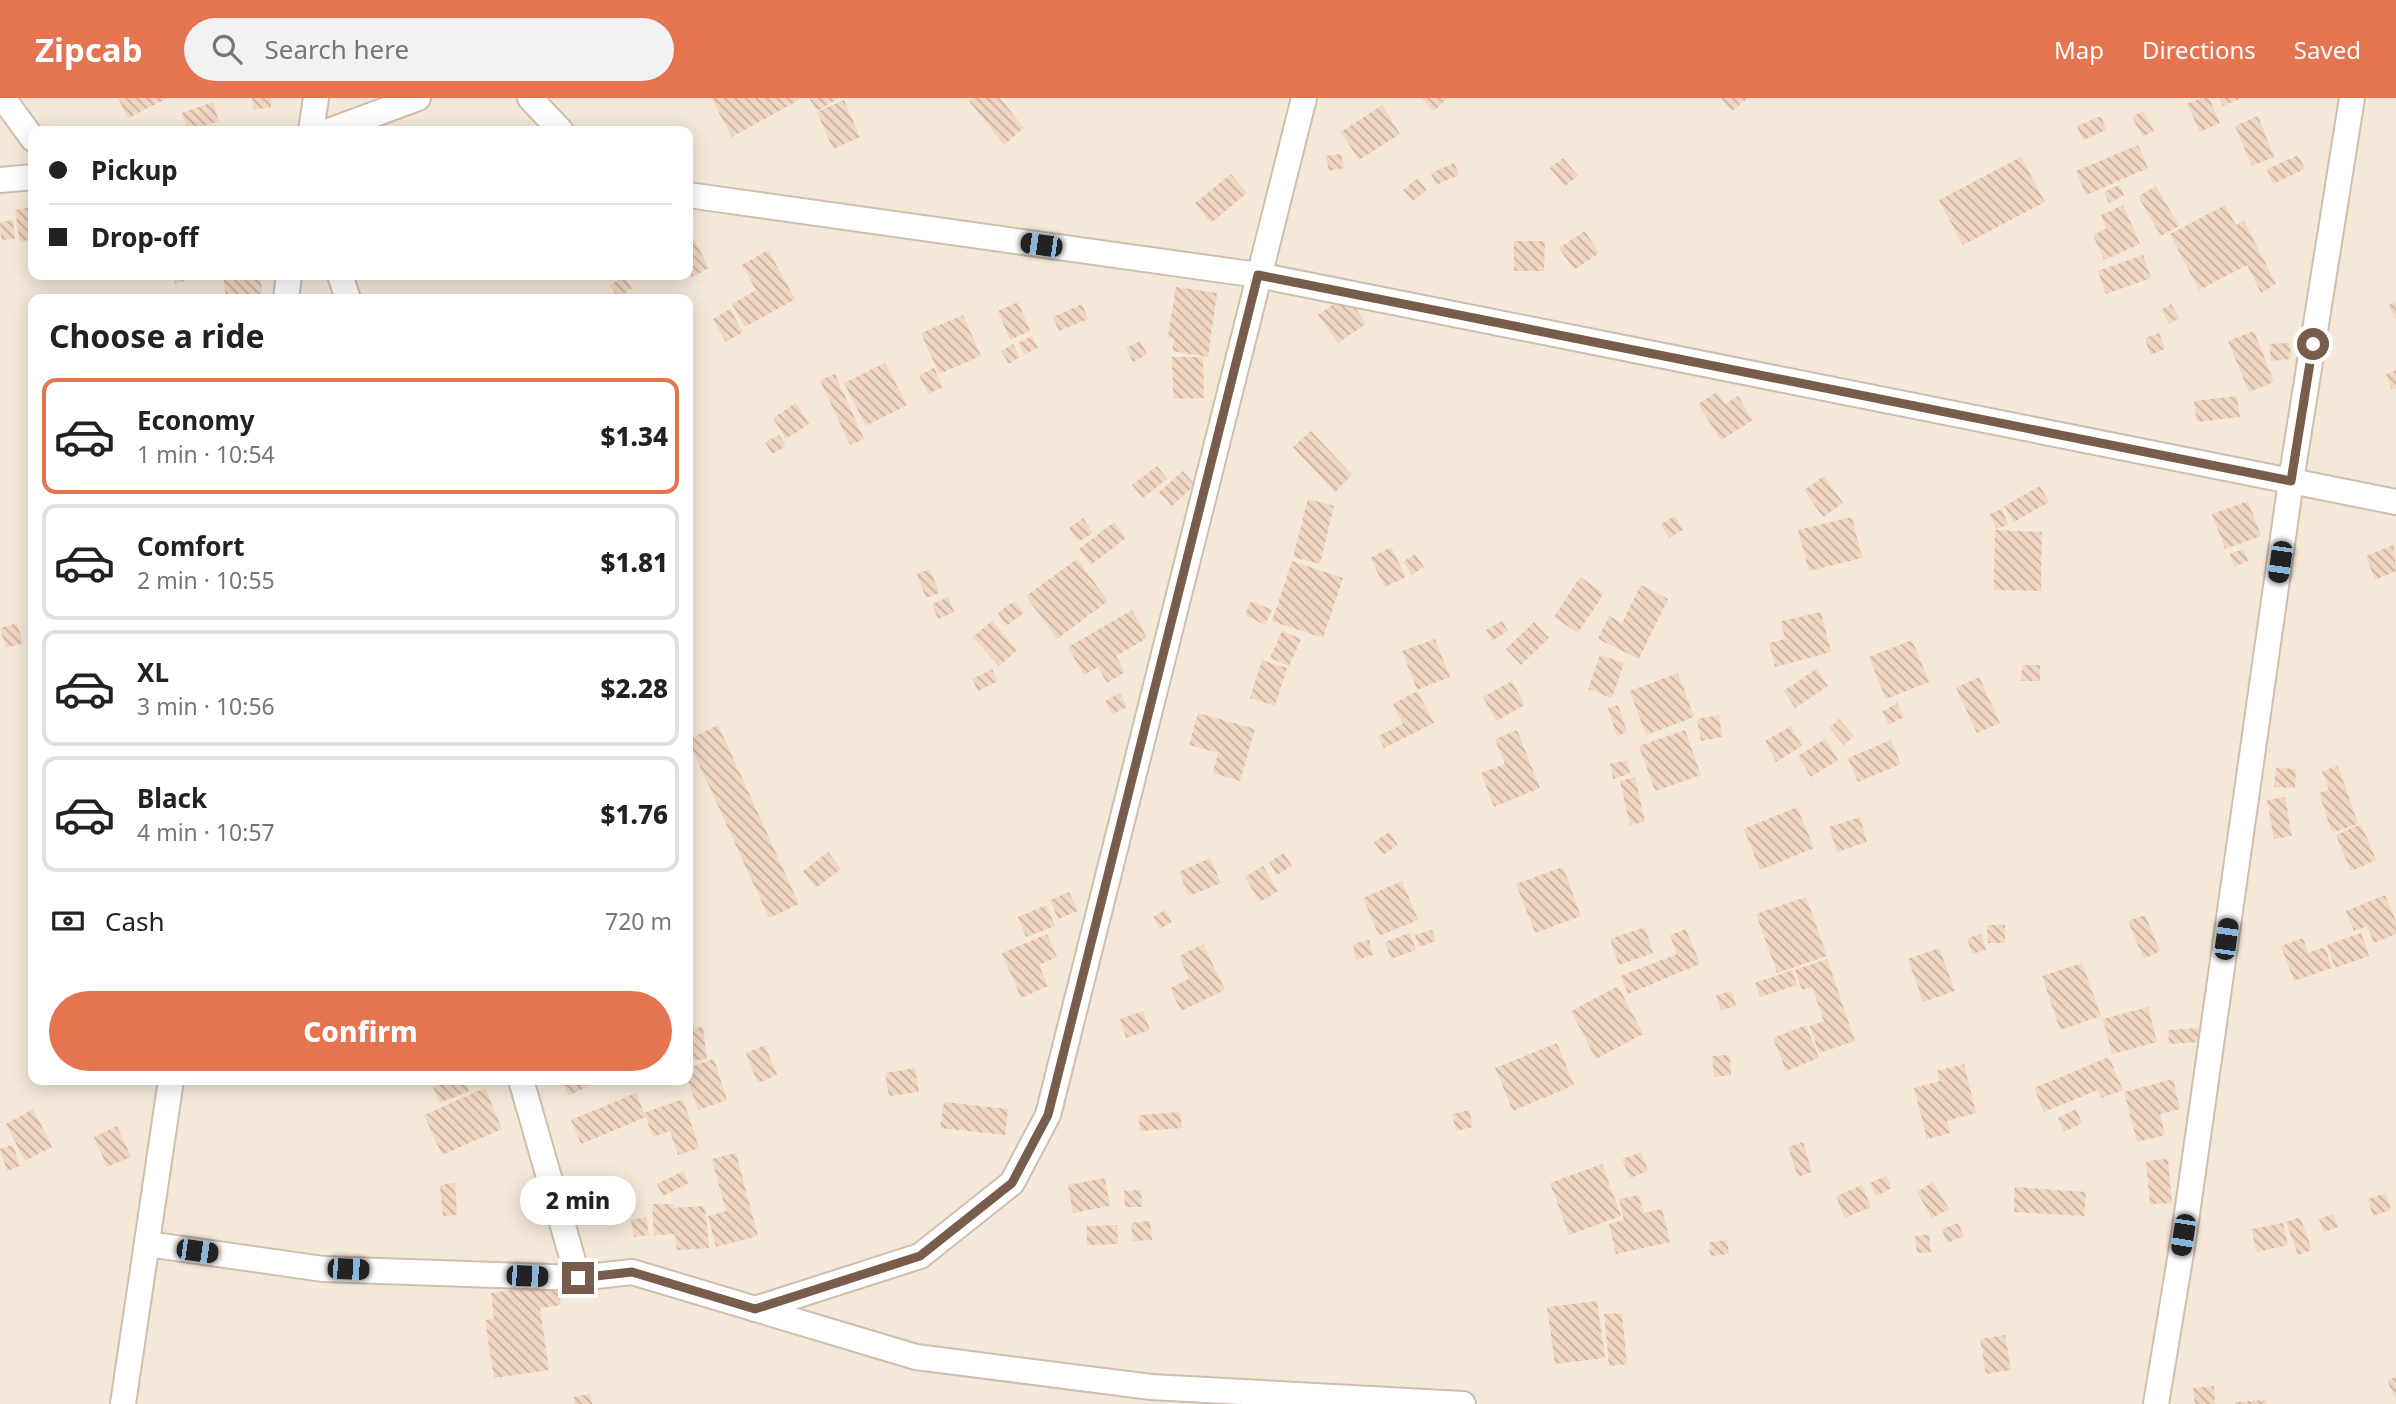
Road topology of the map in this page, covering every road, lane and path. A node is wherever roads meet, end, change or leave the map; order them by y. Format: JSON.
{"nodes":[{"id":1,"x":3,"y":98,"type":"edge"},
{"id":2,"x":316,"y":98,"type":"edge"},
{"id":3,"x":418,"y":98,"type":"edge"},
{"id":4,"x":530,"y":98,"type":"edge"},
{"id":5,"x":1304,"y":98,"type":"edge"},
{"id":6,"x":2352,"y":98,"type":"edge"},
{"id":7,"x":312,"y":126,"type":"edge"},
{"id":8,"x":342,"y":126,"type":"edge"},
{"id":9,"x":556,"y":126,"type":"edge"},
{"id":10,"x":28,"y":132,"type":"edge"},
{"id":11,"x":28,"y":177,"type":"edge"},
{"id":12,"x":0,"y":180,"type":"edge"},
{"id":13,"x":693,"y":196,"type":"edge"},
{"id":14,"x":1258,"y":275,"type":"junction"},
{"id":15,"x":2291,"y":481,"type":"junction"},
{"id":16,"x":2396,"y":502,"type":"edge"},
{"id":17,"x":170,"y":1085,"type":"edge"},
{"id":18,"x":522,"y":1085,"type":"edge"},
{"id":19,"x":147,"y":1244,"type":"junction"},
{"id":20,"x":578,"y":1278,"type":"junction"},
{"id":21,"x":755,"y":1309,"type":"junction"},
{"id":22,"x":123,"y":1404,"type":"edge"},
{"id":23,"x":1463,"y":1404,"type":"edge"},
{"id":24,"x":2156,"y":1404,"type":"edge"}],
"edges":[{"from":1,"to":10,"type":"street"},
{"from":2,"to":7,"type":"street"},
{"from":3,"to":8,"type":"street"},
{"from":4,"to":9,"type":"street"},
{"from":5,"to":14,"type":"street"},
{"from":6,"to":15,"type":"street"},
{"from":11,"to":12,"type":"street"},
{"from":13,"to":14,"type":"street"},
{"from":14,"to":15,"type":"street"},
{"from":14,"to":21,"type":"street"},
{"from":15,"to":16,"type":"street"},
{"from":15,"to":24,"type":"street"},
{"from":17,"to":19,"type":"street"},
{"from":18,"to":20,"type":"street"},
{"from":19,"to":20,"type":"street"},
{"from":19,"to":22,"type":"street"},
{"from":20,"to":21,"type":"street"},
{"from":21,"to":23,"type":"street"}]}
